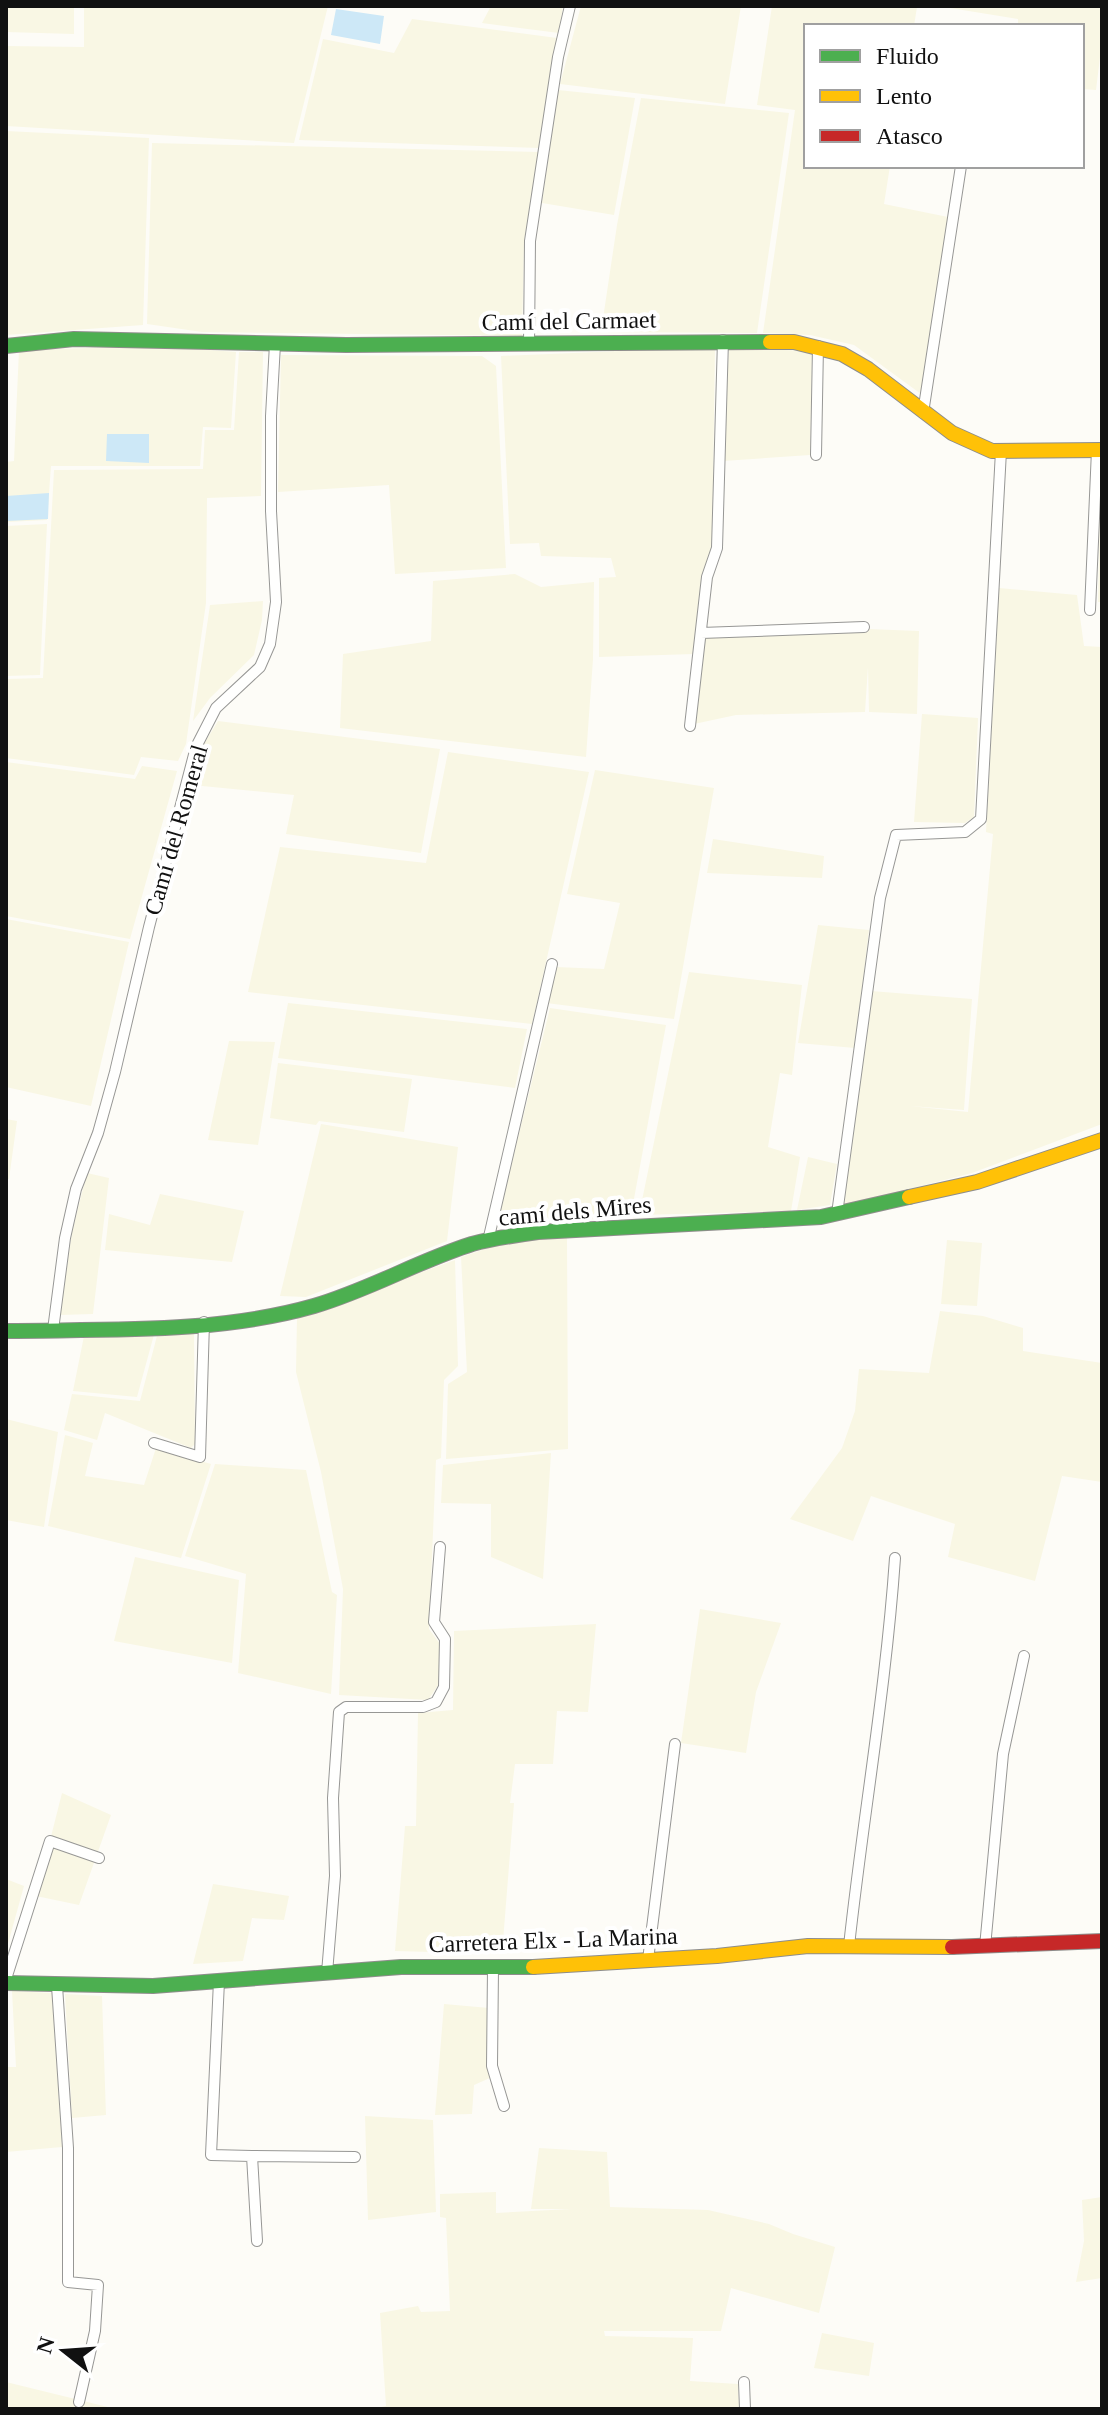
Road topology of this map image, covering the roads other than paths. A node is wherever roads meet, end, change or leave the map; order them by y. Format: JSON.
{"nodes":[{"id":1,"x":570,"y":6,"type":"edge"},
{"id":2,"x":961,"y":168,"type":"edge"},
{"id":3,"x":723,"y":340,"type":"junction"},
{"id":4,"x":275,"y":344,"type":"junction"},
{"id":5,"x":529,"y":344,"type":"junction"},
{"id":6,"x":6,"y":346,"type":"edge"},
{"id":7,"x":818,"y":346,"type":"junction"},
{"id":8,"x":923,"y":413,"type":"junction"},
{"id":9,"x":1100,"y":450,"type":"edge"},
{"id":10,"x":1001,"y":451,"type":"junction"},
{"id":11,"x":816,"y":455,"type":"dead end"},
{"id":12,"x":1090,"y":610,"type":"dead end"},
{"id":13,"x":864,"y":627,"type":"dead end"},
{"id":14,"x":701,"y":633,"type":"junction"},
{"id":15,"x":690,"y":726,"type":"dead end"},
{"id":16,"x":552,"y":964,"type":"dead end"},
{"id":17,"x":1102,"y":1140,"type":"edge"},
{"id":18,"x":837,"y":1214,"type":"junction"},
{"id":19,"x":488,"y":1241,"type":"junction"},
{"id":20,"x":204,"y":1322,"type":"junction"},
{"id":21,"x":53,"y":1330,"type":"junction"},
{"id":22,"x":6,"y":1331,"type":"edge"},
{"id":23,"x":154,"y":1443,"type":"dead end"},
{"id":24,"x":440,"y":1547,"type":"dead end"},
{"id":25,"x":895,"y":1558,"type":"dead end"},
{"id":26,"x":1024,"y":1656,"type":"dead end"},
{"id":27,"x":675,"y":1744,"type":"dead end"},
{"id":28,"x":99,"y":1858,"type":"dead end"},
{"id":29,"x":1102,"y":1941,"type":"edge"},
{"id":30,"x":849,"y":1946,"type":"junction"},
{"id":31,"x":985,"y":1947,"type":"junction"},
{"id":32,"x":648,"y":1960,"type":"junction"},
{"id":33,"x":493,"y":1968,"type":"junction"},
{"id":34,"x":327,"y":1973,"type":"junction"},
{"id":35,"x":6,"y":1981,"type":"edge"},
{"id":36,"x":219,"y":1981,"type":"junction"},
{"id":37,"x":57,"y":1986,"type":"junction"},
{"id":38,"x":504,"y":2106,"type":"dead end"},
{"id":39,"x":252,"y":2156,"type":"junction"},
{"id":40,"x":355,"y":2157,"type":"dead end"},
{"id":41,"x":257,"y":2241,"type":"dead end"},
{"id":42,"x":744,"y":2382,"type":"dead end"},
{"id":43,"x":79,"y":2402,"type":"dead end"},
{"id":44,"x":745,"y":2409,"type":"edge"}],
"edges":[{"from":1,"to":5,"type":"street"},
{"from":2,"to":8,"type":"street"},
{"from":3,"to":5,"type":"street","name":"Camí del Carmaet"},
{"from":3,"to":7,"type":"street","name":"Camí del Carmaet"},
{"from":3,"to":14,"type":"street"},
{"from":4,"to":5,"type":"street","name":"Camí del Carmaet"},
{"from":4,"to":6,"type":"street","name":"Camí del Carmaet"},
{"from":4,"to":21,"type":"street","name":"Camí del Romeral"},
{"from":7,"to":8,"type":"street","name":"Camí del Carmaet"},
{"from":7,"to":11,"type":"street"},
{"from":8,"to":10,"type":"street","name":"Camí del Carmaet"},
{"from":9,"to":10,"type":"street","name":"Camí del Carmaet"},
{"from":9,"to":12,"type":"street"},
{"from":10,"to":18,"type":"street"},
{"from":13,"to":14,"type":"street"},
{"from":14,"to":15,"type":"street"},
{"from":16,"to":19,"type":"street"},
{"from":17,"to":18,"type":"street","name":"camí dels Mires"},
{"from":18,"to":19,"type":"street","name":"camí dels Mires"},
{"from":19,"to":20,"type":"street","name":"camí dels Mires"},
{"from":20,"to":21,"type":"street","name":"camí dels Mires"},
{"from":20,"to":23,"type":"street"},
{"from":21,"to":22,"type":"street","name":"camí dels Mires"},
{"from":24,"to":34,"type":"street"},
{"from":25,"to":30,"type":"street"},
{"from":26,"to":31,"type":"street"},
{"from":27,"to":32,"type":"street"},
{"from":28,"to":35,"type":"street"},
{"from":29,"to":31,"type":"street","name":"Carretera Elx - La Marina"},
{"from":30,"to":31,"type":"street","name":"Carretera Elx - La Marina"},
{"from":30,"to":32,"type":"street","name":"Carretera Elx - La Marina"},
{"from":32,"to":33,"type":"street","name":"Carretera Elx - La Marina"},
{"from":33,"to":34,"type":"street","name":"Carretera Elx - La Marina"},
{"from":33,"to":38,"type":"street"},
{"from":34,"to":36,"type":"street","name":"Carretera Elx - La Marina"},
{"from":35,"to":37,"type":"street","name":"Carretera Elx - La Marina"},
{"from":36,"to":37,"type":"street","name":"Carretera Elx - La Marina"},
{"from":36,"to":39,"type":"street"},
{"from":37,"to":43,"type":"street"},
{"from":39,"to":40,"type":"street"},
{"from":39,"to":41,"type":"street"},
{"from":42,"to":44,"type":"street"}]}
